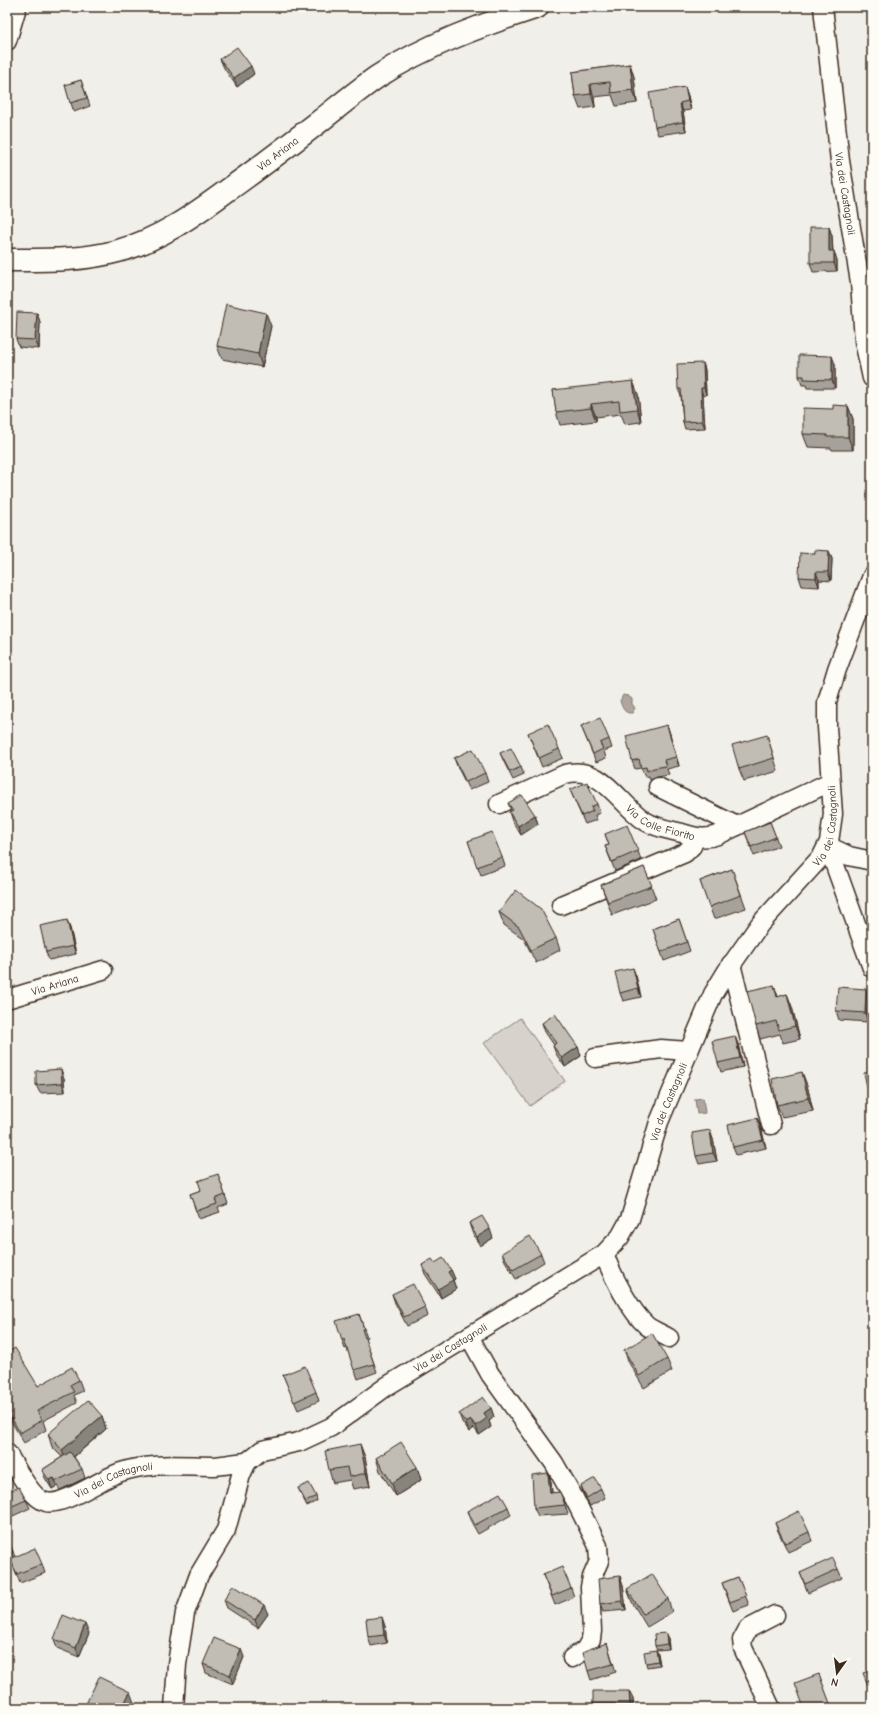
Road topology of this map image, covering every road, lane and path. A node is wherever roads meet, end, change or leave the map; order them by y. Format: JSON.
{"nodes":[{"id":1,"x":17,"y":7,"type":"edge"},
{"id":2,"x":537,"y":7,"type":"edge"},
{"id":3,"x":823,"y":7,"type":"edge"},
{"id":4,"x":7,"y":41,"type":"edge"},
{"id":5,"x":7,"y":260,"type":"edge"},
{"id":6,"x":872,"y":378,"type":"edge"},
{"id":7,"x":872,"y":576,"type":"edge"},
{"id":8,"x":864,"y":617,"type":"edge"},
{"id":9,"x":830,"y":782,"type":"junction"},
{"id":10,"x":658,"y":786,"type":"dead end"},
{"id":11,"x":499,"y":804,"type":"dead end"},
{"id":12,"x":737,"y":826,"type":"junction"},
{"id":13,"x":696,"y":837,"type":"junction"},
{"id":14,"x":828,"y":846,"type":"junction"},
{"id":15,"x":872,"y":861,"type":"edge"},
{"id":16,"x":561,"y":905,"type":"dead end"},
{"id":17,"x":731,"y":964,"type":"junction"},
{"id":18,"x":872,"y":968,"type":"edge"},
{"id":19,"x":103,"y":970,"type":"dead end"},
{"id":20,"x":7,"y":999,"type":"edge"},
{"id":21,"x":688,"y":1051,"type":"junction"},
{"id":22,"x":595,"y":1058,"type":"dead end"},
{"id":23,"x":771,"y":1125,"type":"dead end"},
{"id":24,"x":604,"y":1254,"type":"junction"},
{"id":25,"x":469,"y":1336,"type":"junction"},
{"id":26,"x":669,"y":1338,"type":"dead end"},
{"id":27,"x":7,"y":1453,"type":"edge"},
{"id":28,"x":247,"y":1462,"type":"junction"},
{"id":29,"x":775,"y":1615,"type":"dead end"},
{"id":30,"x":572,"y":1658,"type":"dead end"},
{"id":31,"x":174,"y":1708,"type":"edge"},
{"id":32,"x":771,"y":1708,"type":"edge"}],
"edges":[{"from":1,"to":4,"type":"street"},
{"from":2,"to":5,"type":"main road","name":"Via Ariana"},
{"from":3,"to":6,"type":"street","name":"Via dei Castagnoli"},
{"from":7,"to":8,"type":"street","name":"Via dei Castagnoli"},
{"from":8,"to":9,"type":"street","name":"Via dei Castagnoli"},
{"from":9,"to":12,"type":"street","name":"Via Colle Fiorito"},
{"from":9,"to":14,"type":"street","name":"Via dei Castagnoli"},
{"from":10,"to":12,"type":"street"},
{"from":11,"to":13,"type":"street","name":"Via Colle Fiorito"},
{"from":12,"to":13,"type":"street","name":"Via Colle Fiorito"},
{"from":13,"to":16,"type":"street"},
{"from":14,"to":15,"type":"street"},
{"from":14,"to":17,"type":"street","name":"Via dei Castagnoli"},
{"from":14,"to":18,"type":"street"},
{"from":17,"to":21,"type":"street","name":"Via dei Castagnoli"},
{"from":17,"to":23,"type":"street"},
{"from":19,"to":20,"type":"street","name":"Via Ariana"},
{"from":21,"to":22,"type":"street"},
{"from":21,"to":24,"type":"street","name":"Via dei Castagnoli"},
{"from":24,"to":25,"type":"street","name":"Via dei Castagnoli"},
{"from":24,"to":26,"type":"street"},
{"from":25,"to":28,"type":"street","name":"Via dei Castagnoli"},
{"from":25,"to":30,"type":"street"},
{"from":27,"to":28,"type":"street","name":"Via dei Castagnoli"},
{"from":28,"to":31,"type":"street"},
{"from":29,"to":32,"type":"street"}]}
